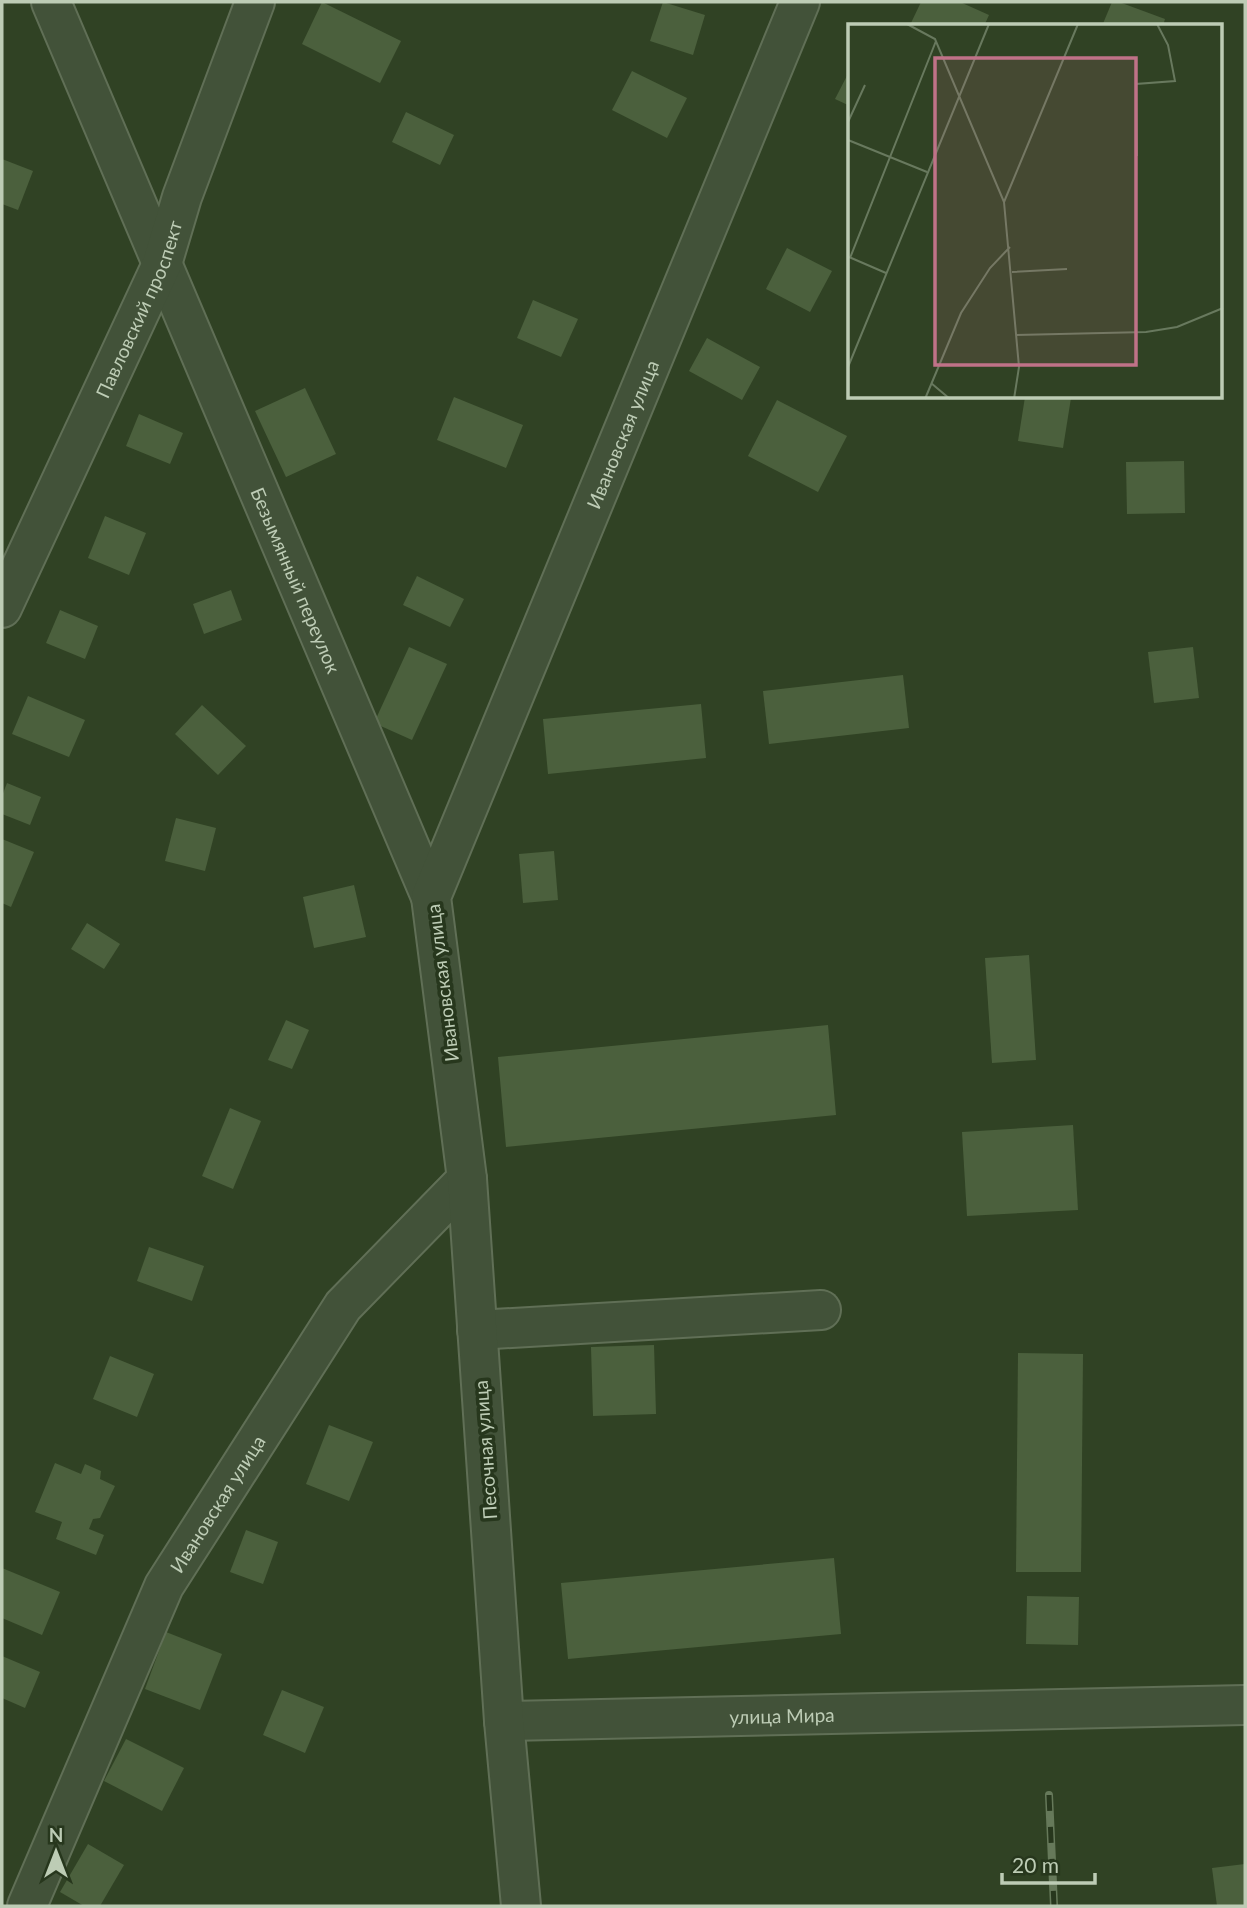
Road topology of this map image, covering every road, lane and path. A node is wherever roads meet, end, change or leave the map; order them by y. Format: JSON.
{"nodes":[{"id":1,"x":51,"y":2,"type":"edge"},
{"id":2,"x":255,"y":2,"type":"edge"},
{"id":3,"x":800,"y":2,"type":"edge"},
{"id":4,"x":162,"y":264,"type":"junction"},
{"id":5,"x":2,"y":608,"type":"edge"},
{"id":6,"x":431,"y":897,"type":"junction"},
{"id":7,"x":467,"y":1179,"type":"junction"},
{"id":8,"x":821,"y":1310,"type":"dead end"},
{"id":9,"x":477,"y":1330,"type":"junction"},
{"id":10,"x":1245,"y":1705,"type":"edge"},
{"id":11,"x":504,"y":1721,"type":"junction"},
{"id":12,"x":27,"y":1906,"type":"edge"},
{"id":13,"x":521,"y":1906,"type":"edge"}],
"edges":[{"from":1,"to":4,"type":"street","name":"Безымянный переулок"},
{"from":2,"to":4,"type":"street","name":"Павловский проспект"},
{"from":3,"to":6,"type":"street","name":"Ивановская улица"},
{"from":4,"to":5,"type":"street","name":"Павловский проспект"},
{"from":4,"to":6,"type":"street","name":"Безымянный переулок"},
{"from":6,"to":7,"type":"street","name":"Ивановская улица"},
{"from":7,"to":9,"type":"street","name":"Песочная улица"},
{"from":7,"to":12,"type":"street","name":"Ивановская улица"},
{"from":8,"to":9,"type":"street"},
{"from":9,"to":11,"type":"street","name":"Песочная улица"},
{"from":10,"to":11,"type":"street","name":"улица Мира"},
{"from":11,"to":13,"type":"street"}]}
